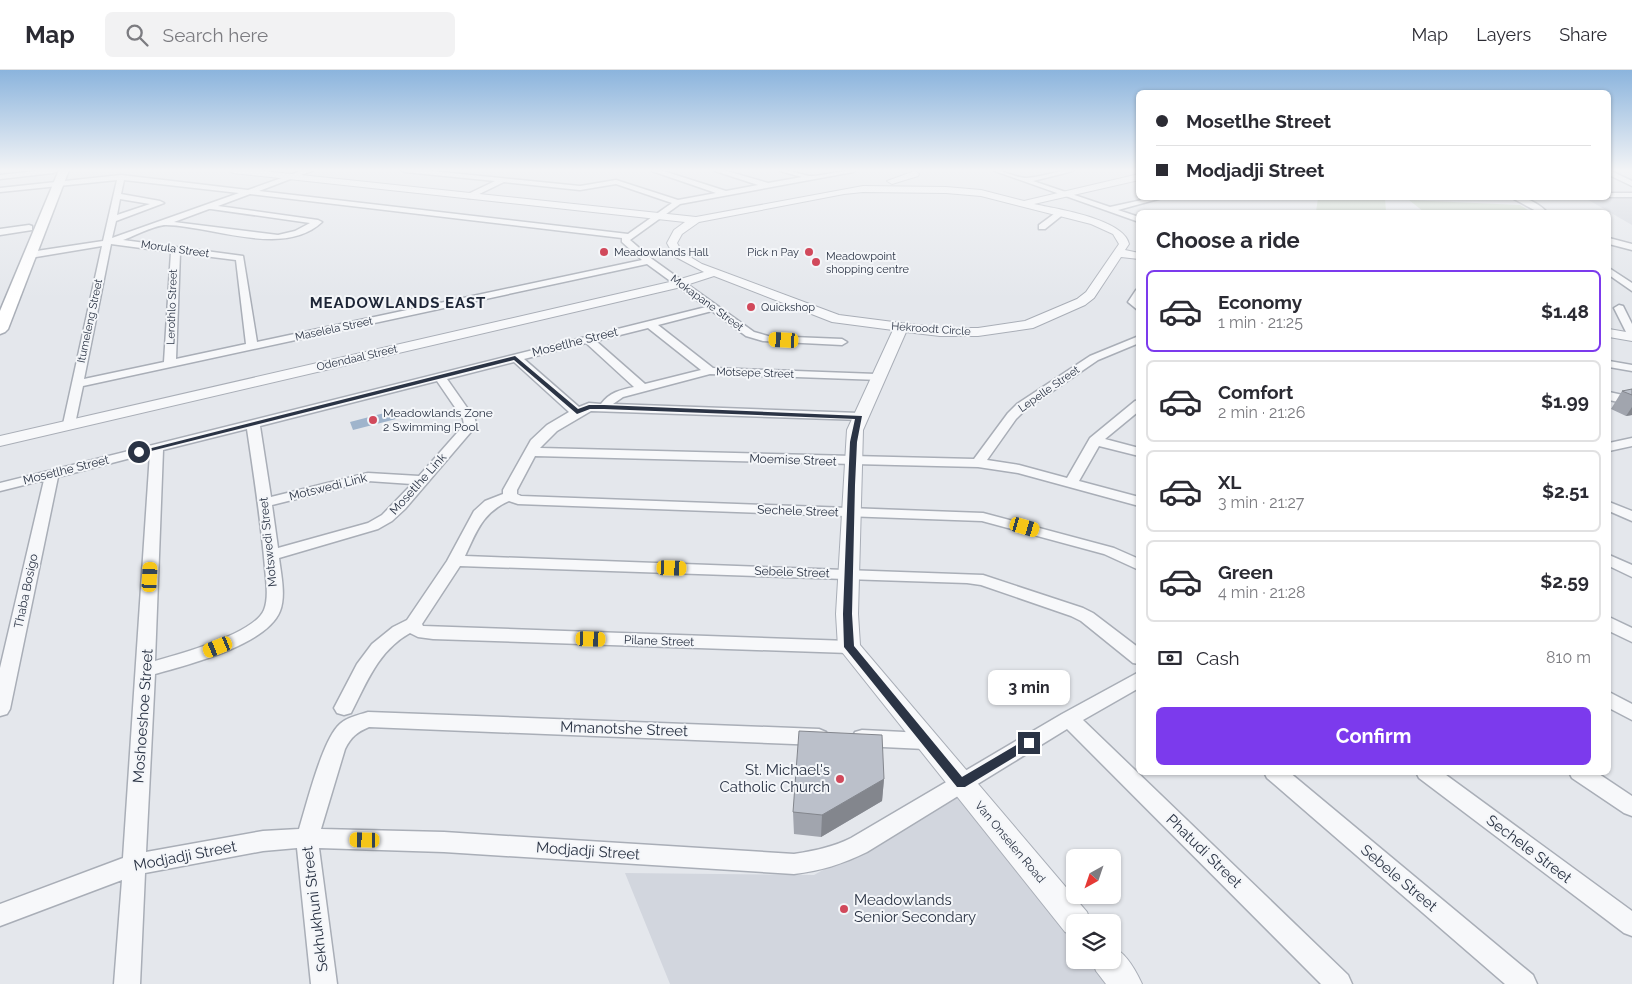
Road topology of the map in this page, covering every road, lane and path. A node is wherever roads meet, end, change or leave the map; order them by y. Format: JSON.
{"nodes":[{"id":1,"x":37,"y":213,"type":"edge"},
{"id":2,"x":44,"y":213,"type":"edge"},
{"id":3,"x":114,"y":213,"type":"edge"},
{"id":4,"x":131,"y":213,"type":"edge"},
{"id":5,"x":192,"y":213,"type":"edge"},
{"id":6,"x":253,"y":213,"type":"edge"},
{"id":7,"x":427,"y":213,"type":"edge"},
{"id":8,"x":627,"y":213,"type":"edge"},
{"id":9,"x":663,"y":213,"type":"edge"},
{"id":10,"x":733,"y":213,"type":"edge"},
{"id":11,"x":1061,"y":213,"type":"joint"},
{"id":12,"x":1118,"y":213,"type":"edge"},
{"id":13,"x":658,"y":216,"type":"junction"},
{"id":14,"x":113,"y":219,"type":"junction"},
{"id":15,"x":1136,"y":219,"type":"edge"},
{"id":16,"x":696,"y":220,"type":"junction"},
{"id":17,"x":164,"y":223,"type":"junction"},
{"id":18,"x":1042,"y":227,"type":"dead end"},
{"id":19,"x":29,"y":228,"type":"junction"},
{"id":20,"x":0,"y":232,"type":"edge"},
{"id":21,"x":628,"y":236,"type":"junction"},
{"id":22,"x":1611,"y":242,"type":"edge"},
{"id":23,"x":107,"y":243,"type":"junction"},
{"id":24,"x":1632,"y":247,"type":"edge"},
{"id":25,"x":176,"y":250,"type":"junction"},
{"id":26,"x":1120,"y":252,"type":"junction"},
{"id":27,"x":30,"y":255,"type":"junction"},
{"id":28,"x":1136,"y":255,"type":"edge"},
{"id":29,"x":649,"y":261,"type":"junction"},
{"id":30,"x":1611,"y":272,"type":"edge"},
{"id":31,"x":713,"y":273,"type":"junction"},
{"id":32,"x":681,"y":283,"type":"junction"},
{"id":33,"x":1611,"y":284,"type":"edge"},
{"id":34,"x":1632,"y":288,"type":"edge"},
{"id":35,"x":0,"y":298,"type":"edge"},
{"id":36,"x":1614,"y":307,"type":"edge"},
{"id":37,"x":714,"y":308,"type":"junction"},
{"id":38,"x":1632,"y":310,"type":"edge"},
{"id":39,"x":650,"y":324,"type":"junction"},
{"id":40,"x":902,"y":327,"type":"junction"},
{"id":41,"x":0,"y":329,"type":"edge"},
{"id":42,"x":1611,"y":333,"type":"edge"},
{"id":43,"x":1632,"y":336,"type":"edge"},
{"id":44,"x":588,"y":339,"type":"junction"},
{"id":45,"x":1136,"y":341,"type":"edge"},
{"id":46,"x":842,"y":342,"type":"dead end"},
{"id":47,"x":252,"y":346,"type":"junction"},
{"id":48,"x":515,"y":357,"type":"junction"},
{"id":49,"x":170,"y":364,"type":"junction"},
{"id":50,"x":1611,"y":364,"type":"edge"},
{"id":51,"x":1632,"y":368,"type":"edge"},
{"id":52,"x":710,"y":371,"type":"junction"},
{"id":53,"x":439,"y":376,"type":"junction"},
{"id":54,"x":876,"y":378,"type":"junction"},
{"id":55,"x":77,"y":384,"type":"junction"},
{"id":56,"x":642,"y":388,"type":"junction"},
{"id":57,"x":1611,"y":396,"type":"edge"},
{"id":58,"x":1632,"y":401,"type":"edge"},
{"id":59,"x":604,"y":407,"type":"junction"},
{"id":60,"x":1136,"y":409,"type":"edge"},
{"id":61,"x":577,"y":412,"type":"junction"},
{"id":62,"x":859,"y":417,"type":"junction"},
{"id":63,"x":253,"y":423,"type":"junction"},
{"id":64,"x":69,"y":424,"type":"junction"},
{"id":65,"x":0,"y":441,"type":"edge"},
{"id":66,"x":1095,"y":442,"type":"junction"},
{"id":67,"x":1632,"y":442,"type":"edge"},
{"id":68,"x":156,"y":447,"type":"junction"},
{"id":69,"x":1611,"y":447,"type":"edge"},
{"id":70,"x":1136,"y":451,"type":"edge"},
{"id":71,"x":532,"y":452,"type":"junction"},
{"id":72,"x":853,"y":462,"type":"junction"},
{"id":73,"x":978,"y":463,"type":"junction"},
{"id":74,"x":52,"y":474,"type":"junction"},
{"id":75,"x":422,"y":480,"type":"junction"},
{"id":76,"x":1071,"y":484,"type":"junction"},
{"id":77,"x":0,"y":486,"type":"edge"},
{"id":78,"x":510,"y":496,"type":"junction"},
{"id":79,"x":1136,"y":501,"type":"edge"},
{"id":80,"x":264,"y":503,"type":"junction"},
{"id":81,"x":1611,"y":507,"type":"edge"},
{"id":82,"x":850,"y":513,"type":"junction"},
{"id":83,"x":1632,"y":517,"type":"edge"},
{"id":84,"x":271,"y":555,"type":"junction"},
{"id":85,"x":455,"y":560,"type":"junction"},
{"id":86,"x":1611,"y":561,"type":"edge"},
{"id":87,"x":1136,"y":564,"type":"edge"},
{"id":88,"x":1632,"y":572,"type":"edge"},
{"id":89,"x":849,"y":574,"type":"junction"},
{"id":90,"x":413,"y":624,"type":"junction"},
{"id":91,"x":1611,"y":625,"type":"edge"},
{"id":92,"x":1632,"y":636,"type":"edge"},
{"id":93,"x":849,"y":647,"type":"junction"},
{"id":94,"x":1136,"y":656,"type":"edge"},
{"id":95,"x":146,"y":670,"type":"junction"},
{"id":96,"x":1136,"y":681,"type":"edge"},
{"id":97,"x":1611,"y":700,"type":"edge"},
{"id":98,"x":344,"y":708,"type":"dead end"},
{"id":99,"x":0,"y":709,"type":"edge"},
{"id":100,"x":1632,"y":713,"type":"edge"},
{"id":101,"x":1069,"y":719,"type":"junction"},
{"id":102,"x":925,"y":741,"type":"junction"},
{"id":103,"x":335,"y":748,"type":"joint"},
{"id":104,"x":1278,"y":775,"type":"edge"},
{"id":105,"x":1430,"y":775,"type":"edge"},
{"id":106,"x":1584,"y":775,"type":"edge"},
{"id":107,"x":961,"y":784,"type":"junction"},
{"id":108,"x":1632,"y":807,"type":"edge"},
{"id":109,"x":306,"y":838,"type":"junction"},
{"id":110,"x":133,"y":865,"type":"junction"},
{"id":111,"x":1069,"y":914,"type":"edge"},
{"id":112,"x":0,"y":915,"type":"edge"},
{"id":113,"x":1632,"y":925,"type":"edge"},
{"id":114,"x":1114,"y":969,"type":"edge"},
{"id":115,"x":127,"y":984,"type":"edge"},
{"id":116,"x":324,"y":984,"type":"edge"},
{"id":117,"x":1126,"y":984,"type":"edge"},
{"id":118,"x":1340,"y":984,"type":"edge"},
{"id":119,"x":1524,"y":984,"type":"edge"}],
"edges":[{"from":1,"to":19,"type":"main road"},
{"from":2,"to":27,"type":"main road"},
{"from":3,"to":14,"type":"street","name":"Itumeleng Street"},
{"from":4,"to":14,"type":"street"},
{"from":5,"to":17,"type":"street"},
{"from":6,"to":17,"type":"street"},
{"from":7,"to":21,"type":"street"},
{"from":8,"to":13,"type":"street"},
{"from":9,"to":13,"type":"street"},
{"from":10,"to":16,"type":"street","name":"Hekroodt Circle"},
{"from":11,"to":18,"type":"street"},
{"from":11,"to":26,"type":"street","name":"Hekroodt Circle"},
{"from":12,"to":15,"type":"street"},
{"from":13,"to":16,"type":"street"},
{"from":13,"to":21,"type":"street"},
{"from":14,"to":23,"type":"street","name":"Itumeleng Street"},
{"from":16,"to":31,"type":"street","name":"Hekroodt Circle"},
{"from":17,"to":23,"type":"street"},
{"from":19,"to":20,"type":"street"},
{"from":19,"to":35,"type":"main road"},
{"from":21,"to":29,"type":"street","name":"Mokapane Street"},
{"from":22,"to":24,"type":"street"},
{"from":23,"to":25,"type":"street","name":"Morula Street"},
{"from":23,"to":27,"type":"street"},
{"from":23,"to":55,"type":"street","name":"Itumeleng Street"},
{"from":25,"to":47,"type":"street","name":"Morula Street"},
{"from":25,"to":49,"type":"street","name":"Lerothlo Street"},
{"from":26,"to":28,"type":"street"},
{"from":26,"to":40,"type":"street","name":"Hekroodt Circle"},
{"from":27,"to":41,"type":"main road"},
{"from":29,"to":32,"type":"street","name":"Mokapane Street"},
{"from":29,"to":47,"type":"street","name":"Maselela Street"},
{"from":30,"to":34,"type":"street"},
{"from":31,"to":32,"type":"street","name":"Odendaal Street"},
{"from":31,"to":40,"type":"street","name":"Hekroodt Circle"},
{"from":32,"to":37,"type":"street","name":"Mokapane Street"},
{"from":32,"to":64,"type":"street","name":"Odendaal Street"},
{"from":33,"to":34,"type":"street"},
{"from":36,"to":38,"type":"street"},
{"from":36,"to":43,"type":"street"},
{"from":37,"to":39,"type":"street","name":"Mosetlhe Street"},
{"from":37,"to":46,"type":"street","name":"Mokapane Street"},
{"from":39,"to":44,"type":"street","name":"Mosetlhe Street"},
{"from":39,"to":52,"type":"street","name":"Motsepe Street"},
{"from":40,"to":54,"type":"street"},
{"from":42,"to":43,"type":"street"},
{"from":44,"to":48,"type":"street","name":"Mosetlhe Street"},
{"from":44,"to":56,"type":"street"},
{"from":45,"to":73,"type":"street","name":"Lepelle Street"},
{"from":47,"to":49,"type":"street","name":"Maselela Street"},
{"from":48,"to":53,"type":"street","name":"Mosetlhe Street"},
{"from":48,"to":61,"type":"street"},
{"from":49,"to":55,"type":"street","name":"Maselela Street"},
{"from":50,"to":51,"type":"street"},
{"from":52,"to":54,"type":"street","name":"Motsepe Street"},
{"from":52,"to":56,"type":"street"},
{"from":53,"to":63,"type":"street","name":"Mosetlhe Street"},
{"from":53,"to":75,"type":"street","name":"Mosetlhe Link"},
{"from":54,"to":62,"type":"street"},
{"from":55,"to":64,"type":"street","name":"Itumeleng Street"},
{"from":56,"to":59,"type":"street"},
{"from":57,"to":58,"type":"street"},
{"from":59,"to":61,"type":"street"},
{"from":59,"to":62,"type":"street"},
{"from":60,"to":66,"type":"street"},
{"from":61,"to":71,"type":"street"},
{"from":62,"to":72,"type":"street"},
{"from":63,"to":68,"type":"street","name":"Mosetlhe Street"},
{"from":63,"to":80,"type":"street","name":"Motswedi Street"},
{"from":64,"to":65,"type":"street","name":"Odendaal Street"},
{"from":66,"to":70,"type":"street"},
{"from":66,"to":76,"type":"street"},
{"from":67,"to":69,"type":"street"},
{"from":68,"to":74,"type":"street","name":"Mosetlhe Street"},
{"from":68,"to":95,"type":"street","name":"Moshoeshoe Street"},
{"from":71,"to":72,"type":"street","name":"Moemise Street"},
{"from":71,"to":78,"type":"street"},
{"from":72,"to":73,"type":"street","name":"Moemise Street"},
{"from":72,"to":82,"type":"street"},
{"from":73,"to":76,"type":"street","name":"Moemise Street"},
{"from":74,"to":77,"type":"street","name":"Mosetlhe Street"},
{"from":74,"to":99,"type":"street","name":"Thaba Bosigo"},
{"from":75,"to":80,"type":"street","name":"Motswedi Link"},
{"from":75,"to":84,"type":"street","name":"Mosetlhe Link"},
{"from":76,"to":79,"type":"street","name":"Moemise Street"},
{"from":78,"to":82,"type":"street","name":"Sechele Street"},
{"from":78,"to":85,"type":"street"},
{"from":80,"to":84,"type":"street","name":"Motswedi Street"},
{"from":81,"to":83,"type":"street"},
{"from":82,"to":87,"type":"street","name":"Sechele Street"},
{"from":82,"to":89,"type":"street"},
{"from":84,"to":95,"type":"street","name":"Motswedi Street"},
{"from":85,"to":89,"type":"street","name":"Sebele Street"},
{"from":85,"to":90,"type":"street"},
{"from":86,"to":88,"type":"street"},
{"from":89,"to":93,"type":"street"},
{"from":89,"to":94,"type":"street","name":"Sebele Street"},
{"from":90,"to":93,"type":"street","name":"Pilane Street"},
{"from":90,"to":98,"type":"street"},
{"from":91,"to":92,"type":"street"},
{"from":93,"to":102,"type":"street","name":"Van Onselen Road"},
{"from":95,"to":110,"type":"street","name":"Moshoeshoe Street"},
{"from":96,"to":101,"type":"street","name":"Modjadji Street"},
{"from":97,"to":100,"type":"street"},
{"from":101,"to":107,"type":"street","name":"Modjadji Street"},
{"from":101,"to":118,"type":"street","name":"Phatudi Street"},
{"from":102,"to":103,"type":"street","name":"Mmanotshe Street"},
{"from":102,"to":107,"type":"street","name":"Van Onselen Road"},
{"from":103,"to":109,"type":"street","name":"Sekhukhuni Street"},
{"from":104,"to":119,"type":"street","name":"Sebele Street"},
{"from":105,"to":113,"type":"street","name":"Sechele Street"},
{"from":106,"to":108,"type":"street"},
{"from":107,"to":109,"type":"street","name":"Modjadji Street"},
{"from":107,"to":111,"type":"street","name":"Van Onselen Road"},
{"from":109,"to":110,"type":"street","name":"Modjadji Street"},
{"from":109,"to":116,"type":"street","name":"Sekhukhuni Street"},
{"from":110,"to":112,"type":"street","name":"Modjadji Street"},
{"from":110,"to":115,"type":"street","name":"Moshoeshoe Street"},
{"from":114,"to":117,"type":"street"}]}
